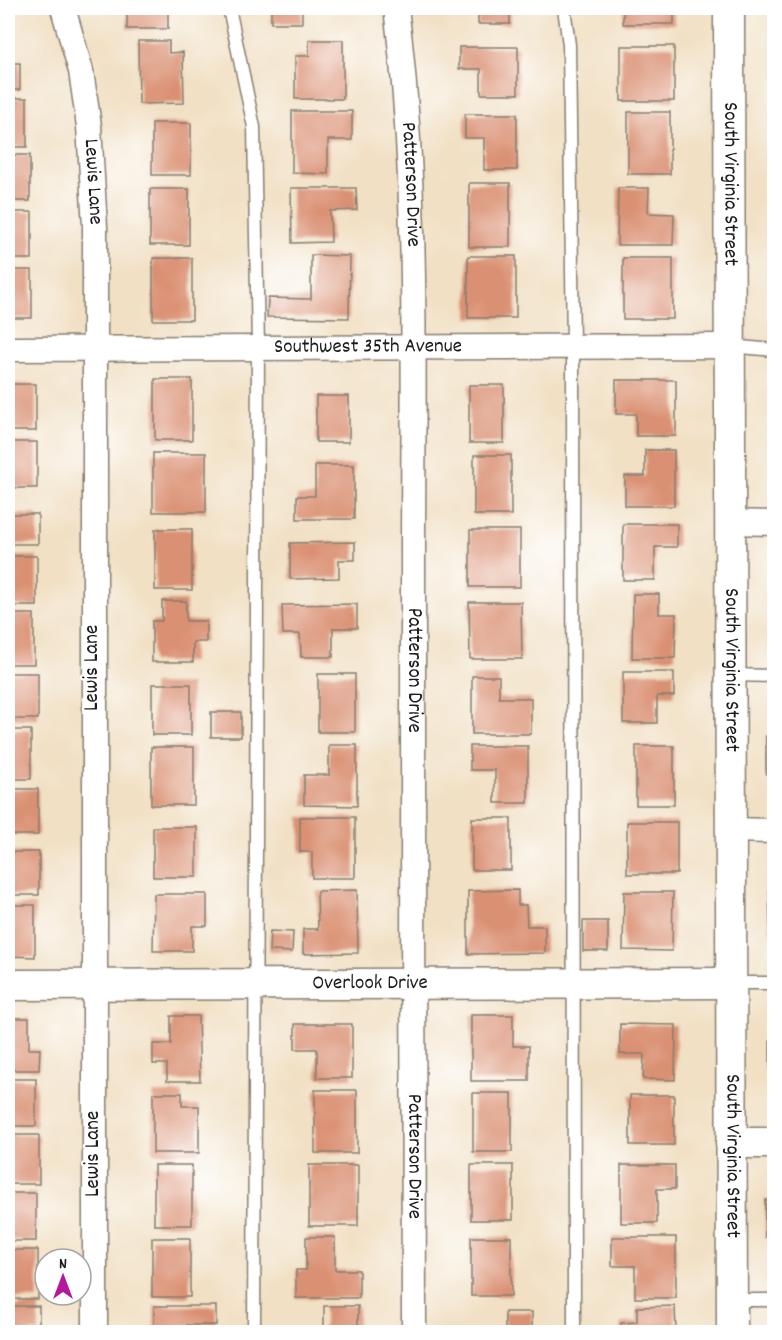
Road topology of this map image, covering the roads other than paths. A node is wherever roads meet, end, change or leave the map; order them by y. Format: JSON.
{"nodes":[{"id":1,"x":63,"y":8,"type":"edge"},
{"id":2,"x":229,"y":8,"type":"edge"},
{"id":3,"x":396,"y":8,"type":"edge"},
{"id":4,"x":564,"y":8,"type":"edge"},
{"id":5,"x":729,"y":8,"type":"edge"},
{"id":6,"x":573,"y":346,"type":"junction"},
{"id":7,"x":729,"y":346,"type":"junction"},
{"id":8,"x":413,"y":347,"type":"junction"},
{"id":9,"x":258,"y":348,"type":"junction"},
{"id":10,"x":8,"y":349,"type":"edge"},
{"id":11,"x":93,"y":349,"type":"junction"},
{"id":12,"x":774,"y":350,"type":"edge"},
{"id":13,"x":729,"y":522,"type":"junction"},
{"id":14,"x":774,"y":523,"type":"edge"},
{"id":15,"x":730,"y":675,"type":"junction"},
{"id":16,"x":774,"y":676,"type":"edge"},
{"id":17,"x":732,"y":831,"type":"junction"},
{"id":18,"x":774,"y":831,"type":"edge"},
{"id":19,"x":730,"y":983,"type":"junction"},
{"id":20,"x":774,"y":983,"type":"edge"},
{"id":21,"x":573,"y":984,"type":"junction"},
{"id":22,"x":8,"y":985,"type":"edge"},
{"id":23,"x":93,"y":985,"type":"junction"},
{"id":24,"x":253,"y":985,"type":"junction"},
{"id":25,"x":413,"y":985,"type":"junction"},
{"id":26,"x":731,"y":1143,"type":"junction"},
{"id":27,"x":774,"y":1143,"type":"edge"},
{"id":28,"x":732,"y":1300,"type":"junction"},
{"id":29,"x":774,"y":1300,"type":"edge"},
{"id":30,"x":95,"y":1332,"type":"edge"},
{"id":31,"x":254,"y":1332,"type":"edge"},
{"id":32,"x":414,"y":1332,"type":"edge"},
{"id":33,"x":574,"y":1332,"type":"edge"},
{"id":34,"x":732,"y":1332,"type":"edge"}],
"edges":[{"from":1,"to":11,"type":"street","name":"Lewis Lane"},
{"from":2,"to":9,"type":"lane"},
{"from":3,"to":8,"type":"street","name":"Patterson Drive"},
{"from":4,"to":6,"type":"lane"},
{"from":5,"to":7,"type":"street","name":"South Virginia Street"},
{"from":6,"to":7,"type":"street","name":"Southwest 35th Avenue"},
{"from":6,"to":8,"type":"street","name":"Southwest 35th Avenue"},
{"from":6,"to":21,"type":"lane"},
{"from":7,"to":12,"type":"lane"},
{"from":7,"to":13,"type":"street","name":"South Virginia Street"},
{"from":8,"to":9,"type":"street","name":"Southwest 35th Avenue"},
{"from":8,"to":25,"type":"street","name":"Patterson Drive"},
{"from":9,"to":11,"type":"street","name":"Southwest 35th Avenue"},
{"from":9,"to":24,"type":"lane"},
{"from":10,"to":11,"type":"street","name":"Southwest 35th Avenue"},
{"from":11,"to":23,"type":"street","name":"Lewis Lane"},
{"from":13,"to":14,"type":"street"},
{"from":13,"to":15,"type":"street","name":"South Virginia Street"},
{"from":15,"to":16,"type":"lane"},
{"from":15,"to":17,"type":"street","name":"South Virginia Street"},
{"from":17,"to":18,"type":"street"},
{"from":17,"to":19,"type":"street","name":"South Virginia Street"},
{"from":19,"to":20,"type":"lane"},
{"from":19,"to":21,"type":"street","name":"Overlook Drive"},
{"from":19,"to":26,"type":"street","name":"South Virginia Street"},
{"from":21,"to":25,"type":"street","name":"Overlook Drive"},
{"from":21,"to":33,"type":"lane"},
{"from":22,"to":23,"type":"street","name":"Overlook Drive"},
{"from":23,"to":24,"type":"street","name":"Overlook Drive"},
{"from":23,"to":30,"type":"street","name":"Lewis Lane"},
{"from":24,"to":25,"type":"street","name":"Overlook Drive"},
{"from":24,"to":31,"type":"lane"},
{"from":25,"to":32,"type":"street","name":"Patterson Drive"},
{"from":26,"to":27,"type":"street"},
{"from":26,"to":28,"type":"street","name":"South Virginia Street"},
{"from":28,"to":29,"type":"lane"},
{"from":28,"to":34,"type":"street","name":"South Virginia Street"}]}
